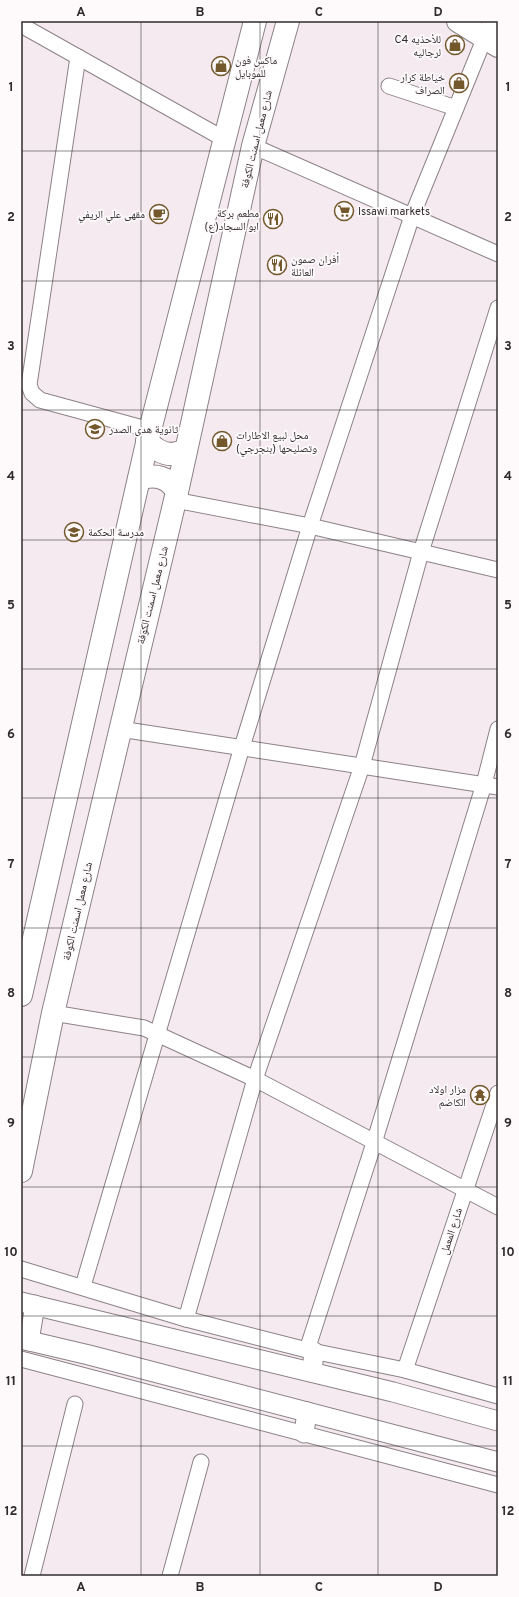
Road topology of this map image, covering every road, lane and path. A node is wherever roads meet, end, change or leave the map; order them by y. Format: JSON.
{"nodes":[{"id":1,"x":255,"y":21,"type":"edge"},
{"id":2,"x":288,"y":21,"type":"edge"},
{"id":3,"x":458,"y":21,"type":"edge"},
{"id":4,"x":21,"y":25,"type":"edge"},
{"id":5,"x":493,"y":32,"type":"edge"},
{"id":6,"x":78,"y":57,"type":"junction"},
{"id":7,"x":389,"y":86,"type":"dead end"},
{"id":8,"x":456,"y":108,"type":"junction"},
{"id":9,"x":224,"y":138,"type":"junction"},
{"id":10,"x":253,"y":146,"type":"junction"},
{"id":11,"x":412,"y":216,"type":"junction"},
{"id":12,"x":498,"y":254,"type":"edge"},
{"id":13,"x":498,"y":308,"type":"edge"},
{"id":14,"x":149,"y":436,"type":"junction"},
{"id":15,"x":186,"y":449,"type":"junction"},
{"id":16,"x":139,"y":479,"type":"junction"},
{"id":17,"x":176,"y":496,"type":"junction"},
{"id":18,"x":310,"y":526,"type":"junction"},
{"id":19,"x":421,"y":552,"type":"junction"},
{"id":20,"x":498,"y":570,"type":"edge"},
{"id":21,"x":120,"y":729,"type":"junction"},
{"id":22,"x":498,"y":729,"type":"edge"},
{"id":23,"x":242,"y":747,"type":"junction"},
{"id":24,"x":362,"y":766,"type":"junction"},
{"id":25,"x":491,"y":785,"type":"edge"},
{"id":26,"x":22,"y":982,"type":"edge"},
{"id":27,"x":53,"y":1013,"type":"junction"},
{"id":28,"x":157,"y":1034,"type":"junction"},
{"id":29,"x":255,"y":1079,"type":"junction"},
{"id":30,"x":498,"y":1093,"type":"edge"},
{"id":31,"x":374,"y":1143,"type":"junction"},
{"id":32,"x":21,"y":1171,"type":"edge"},
{"id":33,"x":464,"y":1190,"type":"junction"},
{"id":34,"x":498,"y":1208,"type":"edge"},
{"id":35,"x":21,"y":1269,"type":"edge"},
{"id":36,"x":83,"y":1286,"type":"junction"},
{"id":37,"x":28,"y":1304,"type":"edge"},
{"id":38,"x":186,"y":1319,"type":"junction"},
{"id":39,"x":25,"y":1340,"type":"edge"},
{"id":40,"x":310,"y":1351,"type":"junction"},
{"id":41,"x":21,"y":1358,"type":"edge"},
{"id":42,"x":405,"y":1370,"type":"junction"},
{"id":43,"x":312,"y":1372,"type":"junction"},
{"id":44,"x":498,"y":1396,"type":"edge"},
{"id":45,"x":75,"y":1404,"type":"dead end"},
{"id":46,"x":308,"y":1412,"type":"junction"},
{"id":47,"x":498,"y":1421,"type":"edge"},
{"id":48,"x":304,"y":1433,"type":"junction"},
{"id":49,"x":201,"y":1462,"type":"dead end"},
{"id":50,"x":498,"y":1462,"type":"edge"},
{"id":51,"x":498,"y":1485,"type":"edge"},
{"id":52,"x":32,"y":1576,"type":"edge"},
{"id":53,"x":170,"y":1576,"type":"edge"}],
"edges":[{"from":1,"to":9,"type":"main road"},
{"from":2,"to":10,"type":"main road","name":"شارع معمل اسمنت الكوفة"},
{"from":3,"to":5,"type":"main road"},
{"from":4,"to":6,"type":"street"},
{"from":5,"to":8,"type":"street"},
{"from":6,"to":9,"type":"street"},
{"from":6,"to":14,"type":"street"},
{"from":7,"to":8,"type":"street"},
{"from":8,"to":11,"type":"street"},
{"from":9,"to":14,"type":"main road"},
{"from":10,"to":11,"type":"street"},
{"from":10,"to":15,"type":"main road","name":"شارع معمل اسمنت الكوفة"},
{"from":11,"to":12,"type":"street"},
{"from":11,"to":18,"type":"street"},
{"from":13,"to":19,"type":"street"},
{"from":14,"to":15,"type":"main road"},
{"from":14,"to":16,"type":"main road"},
{"from":15,"to":17,"type":"main road","name":"شارع معمل اسمنت الكوفة"},
{"from":16,"to":17,"type":"main road"},
{"from":16,"to":26,"type":"main road"},
{"from":17,"to":18,"type":"street"},
{"from":17,"to":21,"type":"main road","name":"شارع معمل اسمنت الكوفة"},
{"from":18,"to":19,"type":"street"},
{"from":18,"to":23,"type":"street"},
{"from":19,"to":20,"type":"street"},
{"from":19,"to":24,"type":"street"},
{"from":21,"to":23,"type":"street"},
{"from":21,"to":27,"type":"main road","name":"شارع معمل اسمنت الكوفة"},
{"from":22,"to":25,"type":"street"},
{"from":23,"to":24,"type":"street"},
{"from":23,"to":28,"type":"street"},
{"from":24,"to":25,"type":"street"},
{"from":24,"to":29,"type":"street"},
{"from":25,"to":31,"type":"street"},
{"from":27,"to":28,"type":"street"},
{"from":27,"to":32,"type":"main road","name":"شارع معمل اسمنت الكوفة"},
{"from":28,"to":29,"type":"street"},
{"from":28,"to":36,"type":"street"},
{"from":29,"to":31,"type":"street"},
{"from":29,"to":38,"type":"street"},
{"from":30,"to":33,"type":"street","name":"شارع المعمل"},
{"from":31,"to":33,"type":"street"},
{"from":31,"to":40,"type":"street"},
{"from":33,"to":34,"type":"street"},
{"from":33,"to":42,"type":"street","name":"شارع المعمل"},
{"from":35,"to":36,"type":"street"},
{"from":36,"to":38,"type":"street"},
{"from":37,"to":39,"type":"street"},
{"from":37,"to":43,"type":"street"},
{"from":38,"to":40,"type":"street"},
{"from":39,"to":46,"type":"street"},
{"from":40,"to":42,"type":"street"},
{"from":40,"to":43,"type":"street"},
{"from":41,"to":48,"type":"street"},
{"from":42,"to":44,"type":"street"},
{"from":43,"to":47,"type":"street"},
{"from":45,"to":52,"type":"street"},
{"from":46,"to":48,"type":"street"},
{"from":46,"to":50,"type":"street"},
{"from":48,"to":51,"type":"street"},
{"from":49,"to":53,"type":"street"}]}
